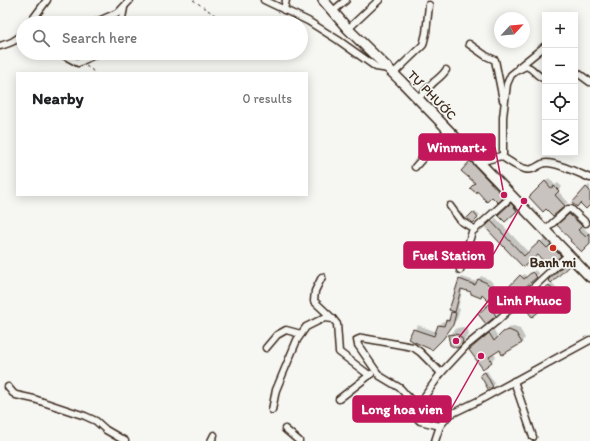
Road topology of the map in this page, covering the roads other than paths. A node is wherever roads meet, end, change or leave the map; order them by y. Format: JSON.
{"nodes":[{"id":1,"x":47,"y":0,"type":"edge"},
{"id":2,"x":130,"y":0,"type":"edge"},
{"id":3,"x":264,"y":0,"type":"edge"},
{"id":4,"x":286,"y":0,"type":"edge"},
{"id":5,"x":323,"y":0,"type":"edge"},
{"id":6,"x":346,"y":0,"type":"edge"},
{"id":7,"x":379,"y":0,"type":"edge"},
{"id":8,"x":429,"y":5,"type":"dead end"},
{"id":9,"x":124,"y":8,"type":"junction"},
{"id":10,"x":284,"y":10,"type":"junction"},
{"id":11,"x":332,"y":12,"type":"junction"},
{"id":12,"x":35,"y":16,"type":"edge"},
{"id":13,"x":110,"y":16,"type":"edge"},
{"id":14,"x":122,"y":16,"type":"edge"},
{"id":15,"x":296,"y":16,"type":"edge"},
{"id":16,"x":308,"y":22,"type":"edge"},
{"id":17,"x":348,"y":29,"type":"junction"},
{"id":18,"x":16,"y":42,"type":"edge"},
{"id":19,"x":469,"y":44,"type":"dead end"},
{"id":20,"x":0,"y":46,"type":"edge"},
{"id":21,"x":542,"y":48,"type":"edge"},
{"id":22,"x":73,"y":60,"type":"edge"},
{"id":23,"x":84,"y":60,"type":"edge"},
{"id":24,"x":446,"y":70,"type":"dead end"},
{"id":25,"x":516,"y":71,"type":"junction"},
{"id":26,"x":391,"y":72,"type":"junction"},
{"id":27,"x":578,"y":73,"type":"edge"},
{"id":28,"x":542,"y":78,"type":"edge"},
{"id":29,"x":590,"y":82,"type":"edge"},
{"id":30,"x":417,"y":99,"type":"junction"},
{"id":31,"x":504,"y":106,"type":"junction"},
{"id":32,"x":448,"y":130,"type":"junction"},
{"id":33,"x":501,"y":156,"type":"junction"},
{"id":34,"x":480,"y":162,"type":"junction"},
{"id":35,"x":415,"y":166,"type":"dead end"},
{"id":36,"x":590,"y":178,"type":"edge"},
{"id":37,"x":512,"y":196,"type":"junction"},
{"id":38,"x":450,"y":206,"type":"dead end"},
{"id":39,"x":586,"y":223,"type":"dead end"},
{"id":40,"x":474,"y":229,"type":"junction"},
{"id":41,"x":545,"y":230,"type":"junction"},
{"id":42,"x":568,"y":255,"type":"junction"},
{"id":43,"x":460,"y":270,"type":"dead end"},
{"id":44,"x":322,"y":277,"type":"dead end"},
{"id":45,"x":590,"y":277,"type":"edge"},
{"id":46,"x":333,"y":319,"type":"junction"},
{"id":47,"x":301,"y":334,"type":"junction"},
{"id":48,"x":590,"y":340,"type":"edge"},
{"id":49,"x":266,"y":348,"type":"dead end"},
{"id":50,"x":376,"y":371,"type":"junction"},
{"id":51,"x":441,"y":373,"type":"junction"},
{"id":52,"x":369,"y":375,"type":"junction"},
{"id":53,"x":514,"y":380,"type":"junction"},
{"id":54,"x":8,"y":387,"type":"dead end"},
{"id":55,"x":339,"y":399,"type":"dead end"},
{"id":56,"x":395,"y":404,"type":"dead end"},
{"id":57,"x":415,"y":406,"type":"junction"},
{"id":58,"x":272,"y":410,"type":"dead end"},
{"id":59,"x":449,"y":415,"type":"junction"},
{"id":60,"x":440,"y":426,"type":"junction"},
{"id":61,"x":285,"y":429,"type":"dead end"},
{"id":62,"x":214,"y":435,"type":"dead end"},
{"id":63,"x":533,"y":437,"type":"dead end"},
{"id":64,"x":125,"y":441,"type":"edge"},
{"id":65,"x":211,"y":441,"type":"edge"},
{"id":66,"x":298,"y":441,"type":"edge"},
{"id":67,"x":435,"y":441,"type":"edge"}],
"edges":[{"from":1,"to":12,"type":"street"},
{"from":2,"to":9,"type":"street"},
{"from":3,"to":10,"type":"street"},
{"from":4,"to":10,"type":"street"},
{"from":5,"to":11,"type":"highway","name":"TỰ PHƯỚC"},
{"from":6,"to":11,"type":"street"},
{"from":7,"to":17,"type":"street"},
{"from":8,"to":26,"type":"street"},
{"from":9,"to":13,"type":"street"},
{"from":9,"to":14,"type":"street"},
{"from":10,"to":15,"type":"street"},
{"from":11,"to":17,"type":"highway","name":"TỰ PHƯỚC"},
{"from":16,"to":26,"type":"street"},
{"from":17,"to":26,"type":"highway","name":"TỰ PHƯỚC"},
{"from":18,"to":20,"type":"street"},
{"from":19,"to":31,"type":"street"},
{"from":21,"to":25,"type":"street"},
{"from":22,"to":23,"type":"street"},
{"from":24,"to":30,"type":"street"},
{"from":25,"to":28,"type":"street"},
{"from":25,"to":31,"type":"street"},
{"from":26,"to":30,"type":"highway","name":"TỰ PHƯỚC"},
{"from":27,"to":29,"type":"street"},
{"from":30,"to":32,"type":"highway","name":"TỰ PHƯỚC"},
{"from":31,"to":33,"type":"street"},
{"from":32,"to":34,"type":"highway","name":"TỰ PHƯỚC"},
{"from":32,"to":35,"type":"street"},
{"from":33,"to":34,"type":"street"},
{"from":33,"to":36,"type":"street"},
{"from":34,"to":37,"type":"highway","name":"TỰ PHƯỚC"},
{"from":37,"to":40,"type":"street"},
{"from":37,"to":41,"type":"highway","name":"TỰ PHƯỚC"},
{"from":38,"to":40,"type":"street"},
{"from":39,"to":41,"type":"street"},
{"from":40,"to":43,"type":"street"},
{"from":41,"to":42,"type":"highway","name":"TỰ PHƯỚC"},
{"from":42,"to":45,"type":"highway","name":"TỰ PHƯỚC"},
{"from":42,"to":51,"type":"street"},
{"from":44,"to":46,"type":"street"},
{"from":46,"to":47,"type":"street"},
{"from":46,"to":52,"type":"street"},
{"from":47,"to":49,"type":"street"},
{"from":47,"to":58,"type":"street"},
{"from":48,"to":53,"type":"street"},
{"from":50,"to":51,"type":"street"},
{"from":50,"to":52,"type":"street"},
{"from":50,"to":57,"type":"street"},
{"from":51,"to":57,"type":"street"},
{"from":52,"to":55,"type":"street"},
{"from":53,"to":59,"type":"street"},
{"from":53,"to":63,"type":"street"},
{"from":54,"to":64,"type":"street"},
{"from":56,"to":57,"type":"street"},
{"from":57,"to":59,"type":"street"},
{"from":57,"to":60,"type":"street"},
{"from":59,"to":60,"type":"street"},
{"from":60,"to":67,"type":"street"},
{"from":61,"to":66,"type":"street"},
{"from":62,"to":65,"type":"street"}]}
